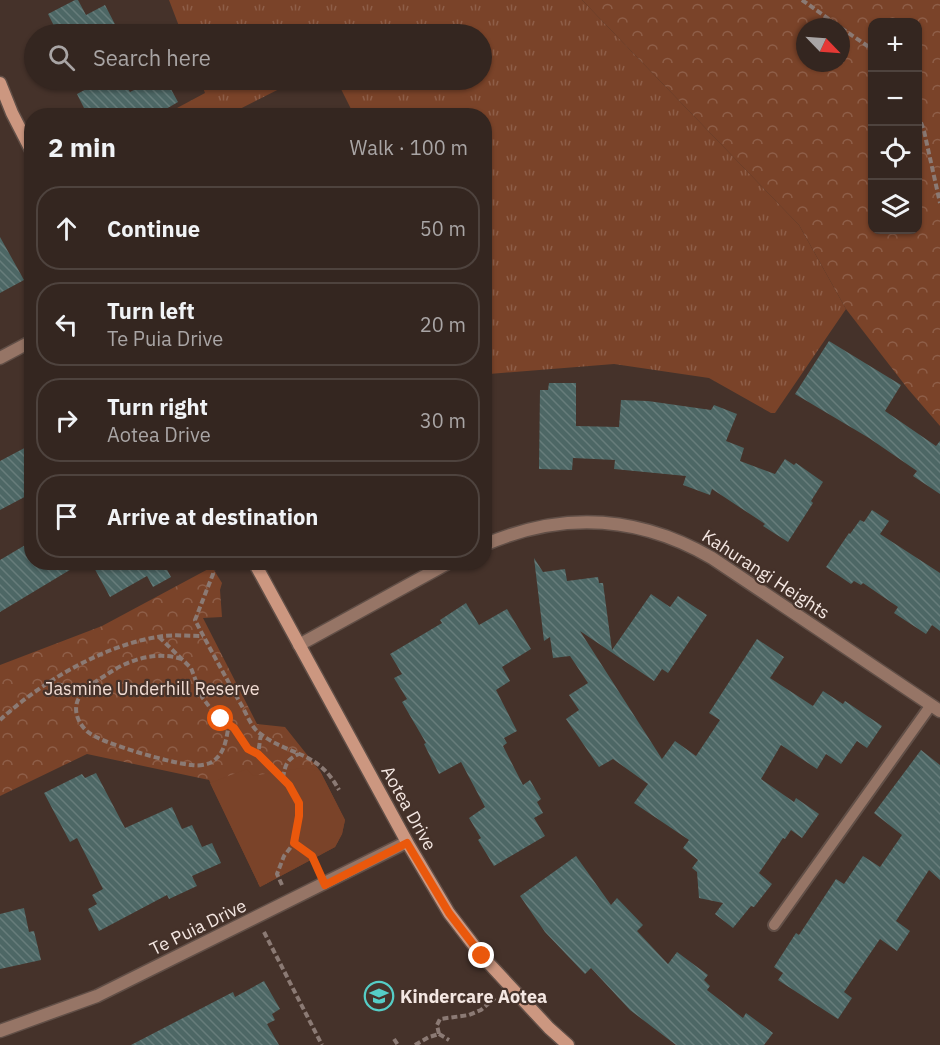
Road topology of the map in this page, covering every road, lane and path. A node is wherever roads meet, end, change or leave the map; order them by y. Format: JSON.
{"nodes":[{"id":1,"x":802,"y":0,"type":"edge"},
{"id":2,"x":827,"y":18,"type":"edge"},
{"id":3,"x":850,"y":34,"type":"edge"},
{"id":4,"x":868,"y":46,"type":"edge"},
{"id":5,"x":0,"y":83,"type":"edge"},
{"id":6,"x":922,"y":125,"type":"edge"},
{"id":7,"x":24,"y":136,"type":"edge"},
{"id":8,"x":940,"y":203,"type":"edge"},
{"id":9,"x":24,"y":345,"type":"edge"},
{"id":10,"x":0,"y":358,"type":"edge"},
{"id":11,"x":492,"y":541,"type":"edge"},
{"id":12,"x":212,"y":570,"type":"edge"},
{"id":13,"x":258,"y":570,"type":"edge"},
{"id":14,"x":435,"y":570,"type":"edge"},
{"id":15,"x":158,"y":636,"type":"junction"},
{"id":16,"x":203,"y":636,"type":"junction"},
{"id":17,"x":299,"y":645,"type":"junction"},
{"id":18,"x":182,"y":659,"type":"junction"},
{"id":19,"x":47,"y":683,"type":"junction"},
{"id":20,"x":83,"y":692,"type":"junction"},
{"id":21,"x":936,"y":708,"type":"edge"},
{"id":22,"x":0,"y":720,"type":"edge"},
{"id":23,"x":229,"y":724,"type":"junction"},
{"id":24,"x":261,"y":734,"type":"junction"},
{"id":25,"x":258,"y":754,"type":"junction"},
{"id":26,"x":299,"y":754,"type":"junction"},
{"id":27,"x":283,"y":779,"type":"junction"},
{"id":28,"x":339,"y":790,"type":"dead end"},
{"id":29,"x":294,"y":843,"type":"junction"},
{"id":30,"x":407,"y":843,"type":"junction"},
{"id":31,"x":325,"y":885,"type":"junction"},
{"id":32,"x":290,"y":902,"type":"junction"},
{"id":33,"x":257,"y":918,"type":"junction"},
{"id":34,"x":774,"y":925,"type":"dead end"},
{"id":35,"x":510,"y":986,"type":"junction"},
{"id":36,"x":0,"y":1031,"type":"edge"},
{"id":37,"x":439,"y":1034,"type":"junction"},
{"id":38,"x":394,"y":1039,"type":"dead end"},
{"id":39,"x":449,"y":1041,"type":"dead end"},
{"id":40,"x":322,"y":1045,"type":"edge"},
{"id":41,"x":398,"y":1045,"type":"edge"},
{"id":42,"x":415,"y":1045,"type":"edge"},
{"id":43,"x":568,"y":1045,"type":"edge"}],
"edges":[{"from":1,"to":2,"type":"path"},
{"from":3,"to":4,"type":"path"},
{"from":5,"to":7,"type":"street"},
{"from":6,"to":8,"type":"path"},
{"from":9,"to":10,"type":"street"},
{"from":11,"to":21,"type":"street","name":"Kahurangi Heights"},
{"from":12,"to":16,"type":"path"},
{"from":13,"to":17,"type":"street","name":"Aotea Drive"},
{"from":14,"to":17,"type":"street"},
{"from":15,"to":16,"type":"path"},
{"from":15,"to":18,"type":"path"},
{"from":15,"to":19,"type":"path"},
{"from":16,"to":24,"type":"path"},
{"from":17,"to":30,"type":"street","name":"Aotea Drive"},
{"from":18,"to":20,"type":"path"},
{"from":18,"to":23,"type":"path"},
{"from":19,"to":20,"type":"path"},
{"from":19,"to":22,"type":"path"},
{"from":20,"to":23,"type":"path"},
{"from":21,"to":34,"type":"lane"},
{"from":23,"to":25,"type":"path"},
{"from":24,"to":25,"type":"path"},
{"from":24,"to":26,"type":"path"},
{"from":25,"to":27,"type":"path"},
{"from":26,"to":27,"type":"path"},
{"from":26,"to":28,"type":"path"},
{"from":27,"to":29,"type":"path"},
{"from":29,"to":31,"type":"path"},
{"from":29,"to":32,"type":"path"},
{"from":30,"to":31,"type":"street","name":"Te Puia Drive"},
{"from":30,"to":35,"type":"street","name":"Aotea Drive"},
{"from":31,"to":32,"type":"street","name":"Te Puia Drive"},
{"from":32,"to":33,"type":"street","name":"Te Puia Drive"},
{"from":33,"to":36,"type":"street","name":"Te Puia Drive"},
{"from":33,"to":40,"type":"path"},
{"from":35,"to":37,"type":"path"},
{"from":35,"to":43,"type":"street","name":"Aotea Drive"},
{"from":37,"to":39,"type":"path"},
{"from":37,"to":42,"type":"path"},
{"from":38,"to":41,"type":"path"}]}
